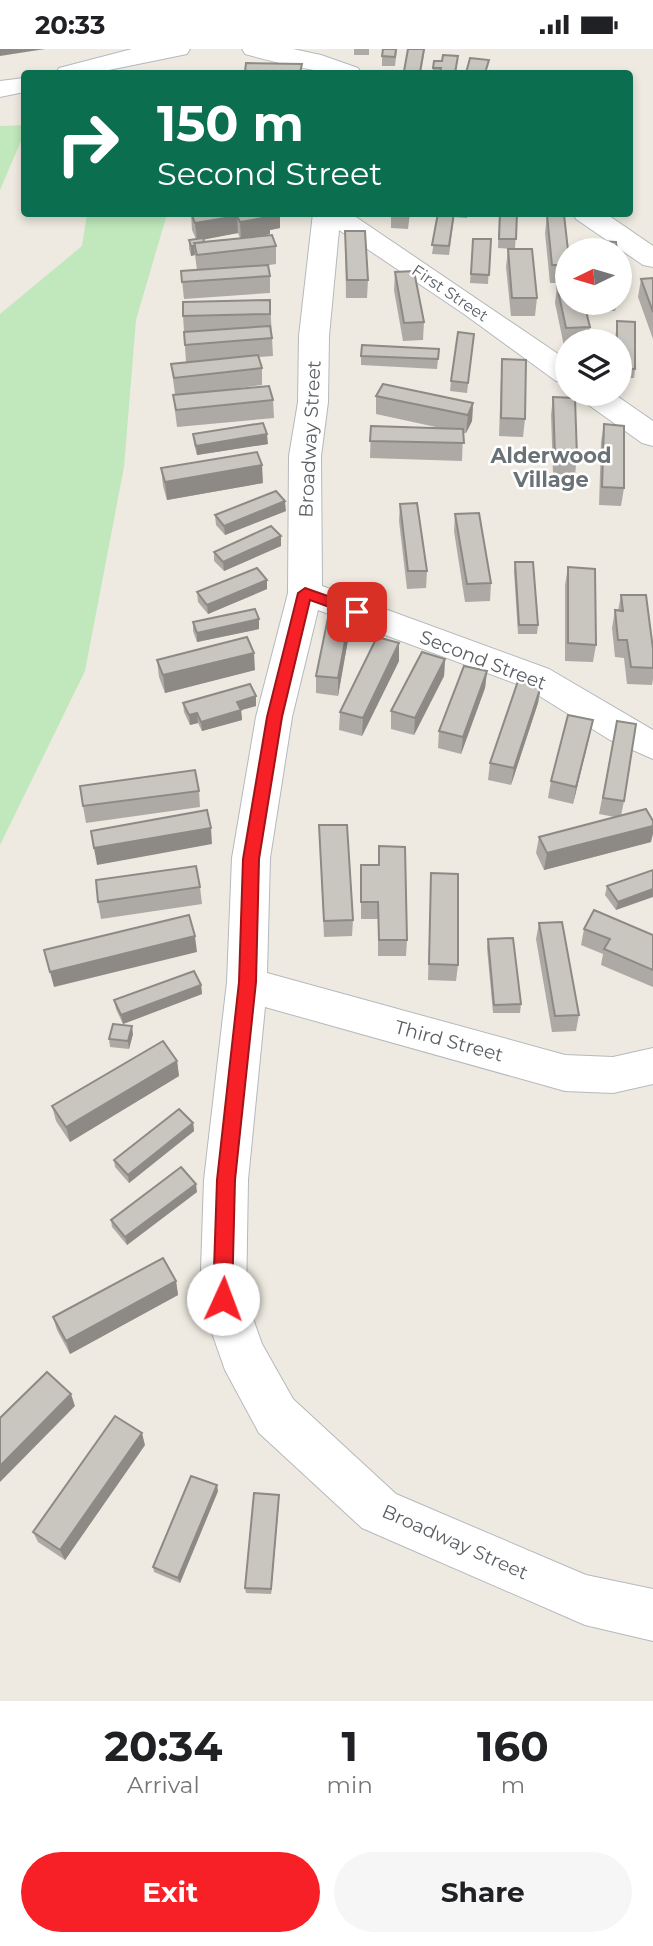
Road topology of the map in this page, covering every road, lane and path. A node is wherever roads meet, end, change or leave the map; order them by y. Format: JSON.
{"nodes":[{"id":1,"x":178,"y":49,"type":"edge"},
{"id":2,"x":254,"y":49,"type":"edge"},
{"id":3,"x":79,"y":70,"type":"edge"},
{"id":4,"x":338,"y":70,"type":"edge"},
{"id":5,"x":21,"y":86,"type":"edge"},
{"id":6,"x":0,"y":89,"type":"edge"},
{"id":7,"x":329,"y":217,"type":"edge"},
{"id":8,"x":335,"y":217,"type":"edge"},
{"id":9,"x":592,"y":217,"type":"edge"},
{"id":10,"x":653,"y":259,"type":"edge"},
{"id":11,"x":555,"y":365,"type":"edge"},
{"id":12,"x":611,"y":406,"type":"edge"},
{"id":13,"x":653,"y":436,"type":"edge"},
{"id":14,"x":305,"y":593,"type":"junction"},
{"id":15,"x":653,"y":745,"type":"edge"},
{"id":16,"x":247,"y":982,"type":"junction"},
{"id":17,"x":653,"y":1066,"type":"edge"},
{"id":18,"x":653,"y":1615,"type":"edge"}],
"edges":[{"from":1,"to":3,"type":"street"},
{"from":2,"to":4,"type":"street"},
{"from":5,"to":6,"type":"street"},
{"from":7,"to":14,"type":"street","name":"Broadway Street"},
{"from":8,"to":11,"type":"street","name":"First Street"},
{"from":9,"to":10,"type":"street"},
{"from":12,"to":13,"type":"street"},
{"from":14,"to":15,"type":"street","name":"Second Street"},
{"from":14,"to":16,"type":"street","name":"Broadway Street"},
{"from":16,"to":17,"type":"street","name":"Third Street"},
{"from":16,"to":18,"type":"street","name":"Broadway Street"}]}
